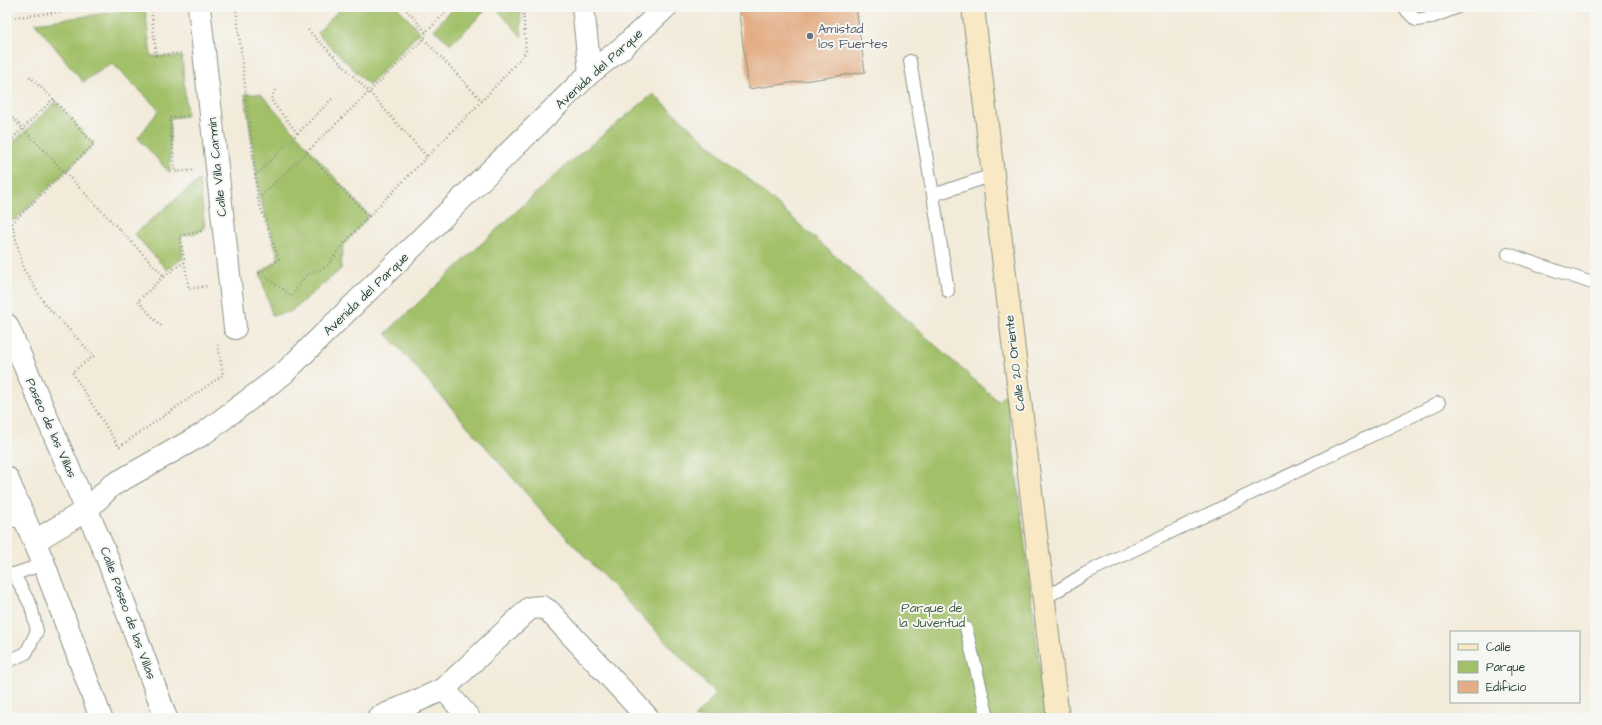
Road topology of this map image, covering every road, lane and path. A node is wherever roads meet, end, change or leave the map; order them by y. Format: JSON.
{"nodes":[{"id":1,"x":96,"y":7,"type":"edge"},
{"id":2,"x":151,"y":7,"type":"edge"},
{"id":3,"x":199,"y":7,"type":"edge"},
{"id":4,"x":236,"y":7,"type":"edge"},
{"id":5,"x":404,"y":7,"type":"edge"},
{"id":6,"x":451,"y":7,"type":"edge"},
{"id":7,"x":522,"y":7,"type":"edge"},
{"id":8,"x":583,"y":7,"type":"edge"},
{"id":9,"x":666,"y":7,"type":"edge"},
{"id":10,"x":973,"y":7,"type":"edge"},
{"id":11,"x":1403,"y":7,"type":"edge"},
{"id":12,"x":1458,"y":7,"type":"edge"},
{"id":13,"x":7,"y":16,"type":"edge"},
{"id":14,"x":308,"y":30,"type":"dead end"},
{"id":15,"x":426,"y":32,"type":"junction"},
{"id":16,"x":424,"y":39,"type":"junction"},
{"id":17,"x":182,"y":57,"type":"dead end"},
{"id":18,"x":910,"y":61,"type":"dead end"},
{"id":19,"x":590,"y":74,"type":"junction"},
{"id":20,"x":28,"y":75,"type":"dead end"},
{"id":21,"x":275,"y":90,"type":"dead end"},
{"id":22,"x":369,"y":92,"type":"junction"},
{"id":23,"x":53,"y":99,"type":"junction"},
{"id":24,"x":332,"y":99,"type":"dead end"},
{"id":25,"x":482,"y":101,"type":"junction"},
{"id":26,"x":186,"y":109,"type":"dead end"},
{"id":27,"x":7,"y":112,"type":"edge"},
{"id":28,"x":23,"y":129,"type":"junction"},
{"id":29,"x":298,"y":134,"type":"junction"},
{"id":30,"x":7,"y":144,"type":"edge"},
{"id":31,"x":306,"y":152,"type":"junction"},
{"id":32,"x":428,"y":158,"type":"junction"},
{"id":33,"x":199,"y":169,"type":"dead end"},
{"id":34,"x":64,"y":173,"type":"junction"},
{"id":35,"x":993,"y":175,"type":"junction"},
{"id":36,"x":255,"y":176,"type":"junction"},
{"id":37,"x":932,"y":195,"type":"junction"},
{"id":38,"x":258,"y":200,"type":"junction"},
{"id":39,"x":7,"y":216,"type":"edge"},
{"id":40,"x":369,"y":216,"type":"junction"},
{"id":41,"x":12,"y":223,"type":"junction"},
{"id":42,"x":200,"y":226,"type":"dead end"},
{"id":43,"x":1508,"y":254,"type":"dead end"},
{"id":44,"x":184,"y":262,"type":"junction"},
{"id":45,"x":164,"y":276,"type":"junction"},
{"id":46,"x":1595,"y":284,"type":"edge"},
{"id":47,"x":948,"y":291,"type":"dead end"},
{"id":48,"x":210,"y":293,"type":"dead end"},
{"id":49,"x":7,"y":325,"type":"edge"},
{"id":50,"x":162,"y":327,"type":"dead end"},
{"id":51,"x":226,"y":333,"type":"joint"},
{"id":52,"x":1439,"y":403,"type":"dead end"},
{"id":53,"x":7,"y":478,"type":"edge"},
{"id":54,"x":88,"y":509,"type":"junction"},
{"id":55,"x":17,"y":521,"type":"edge"},
{"id":56,"x":35,"y":541,"type":"junction"},
{"id":57,"x":44,"y":564,"type":"junction"},
{"id":58,"x":10,"y":574,"type":"edge"},
{"id":59,"x":1044,"y":599,"type":"junction"},
{"id":60,"x":966,"y":628,"type":"dead end"},
{"id":61,"x":7,"y":662,"type":"edge"},
{"id":62,"x":444,"y":689,"type":"junction"},
{"id":63,"x":101,"y":718,"type":"edge"},
{"id":64,"x":166,"y":718,"type":"edge"},
{"id":65,"x":378,"y":718,"type":"edge"},
{"id":66,"x":469,"y":718,"type":"edge"},
{"id":67,"x":648,"y":718,"type":"edge"},
{"id":68,"x":988,"y":718,"type":"edge"},
{"id":69,"x":1058,"y":718,"type":"edge"}],
"edges":[{"from":1,"to":13,"type":"path"},
{"from":2,"to":17,"type":"path"},
{"from":3,"to":51,"type":"street","name":"Calle Villa Carmín"},
{"from":4,"to":36,"type":"path"},
{"from":5,"to":15,"type":"path"},
{"from":6,"to":15,"type":"path"},
{"from":7,"to":25,"type":"path"},
{"from":8,"to":19,"type":"street"},
{"from":9,"to":19,"type":"street","name":"Avenida del Parque"},
{"from":10,"to":35,"type":"main road","name":"Calle 20 Oriente"},
{"from":11,"to":12,"type":"lane"},
{"from":14,"to":22,"type":"path"},
{"from":15,"to":16,"type":"path"},
{"from":16,"to":22,"type":"path"},
{"from":16,"to":25,"type":"path"},
{"from":18,"to":37,"type":"lane"},
{"from":19,"to":54,"type":"street","name":"Avenida del Parque"},
{"from":20,"to":23,"type":"path"},
{"from":21,"to":29,"type":"path"},
{"from":22,"to":31,"type":"path"},
{"from":22,"to":32,"type":"path"},
{"from":23,"to":28,"type":"path"},
{"from":23,"to":34,"type":"path"},
{"from":24,"to":29,"type":"path"},
{"from":25,"to":32,"type":"path"},
{"from":26,"to":33,"type":"path"},
{"from":27,"to":28,"type":"path"},
{"from":28,"to":30,"type":"path"},
{"from":28,"to":34,"type":"path"},
{"from":29,"to":36,"type":"path"},
{"from":31,"to":38,"type":"path"},
{"from":31,"to":40,"type":"path"},
{"from":32,"to":40,"type":"path"},
{"from":34,"to":41,"type":"path"},
{"from":34,"to":45,"type":"path"},
{"from":35,"to":37,"type":"lane"},
{"from":35,"to":59,"type":"main road","name":"Calle 20 Oriente"},
{"from":36,"to":38,"type":"path"},
{"from":37,"to":47,"type":"lane"},
{"from":38,"to":40,"type":"path"},
{"from":39,"to":41,"type":"path"},
{"from":41,"to":51,"type":"path"},
{"from":42,"to":44,"type":"path"},
{"from":43,"to":46,"type":"lane"},
{"from":44,"to":45,"type":"path"},
{"from":44,"to":48,"type":"path"},
{"from":45,"to":50,"type":"path"},
{"from":49,"to":54,"type":"street","name":"Paseo de las Villas"},
{"from":52,"to":59,"type":"lane"},
{"from":53,"to":55,"type":"street"},
{"from":54,"to":56,"type":"street","name":"Avenida del Parque"},
{"from":54,"to":64,"type":"street","name":"Calle Paseo de las Villas"},
{"from":55,"to":56,"type":"street"},
{"from":56,"to":57,"type":"street"},
{"from":57,"to":58,"type":"lane"},
{"from":57,"to":63,"type":"street"},
{"from":58,"to":61,"type":"lane"},
{"from":59,"to":69,"type":"main road","name":"Calle 20 Oriente"},
{"from":60,"to":68,"type":"lane"},
{"from":62,"to":65,"type":"street"},
{"from":62,"to":66,"type":"street"},
{"from":62,"to":67,"type":"street"}]}
